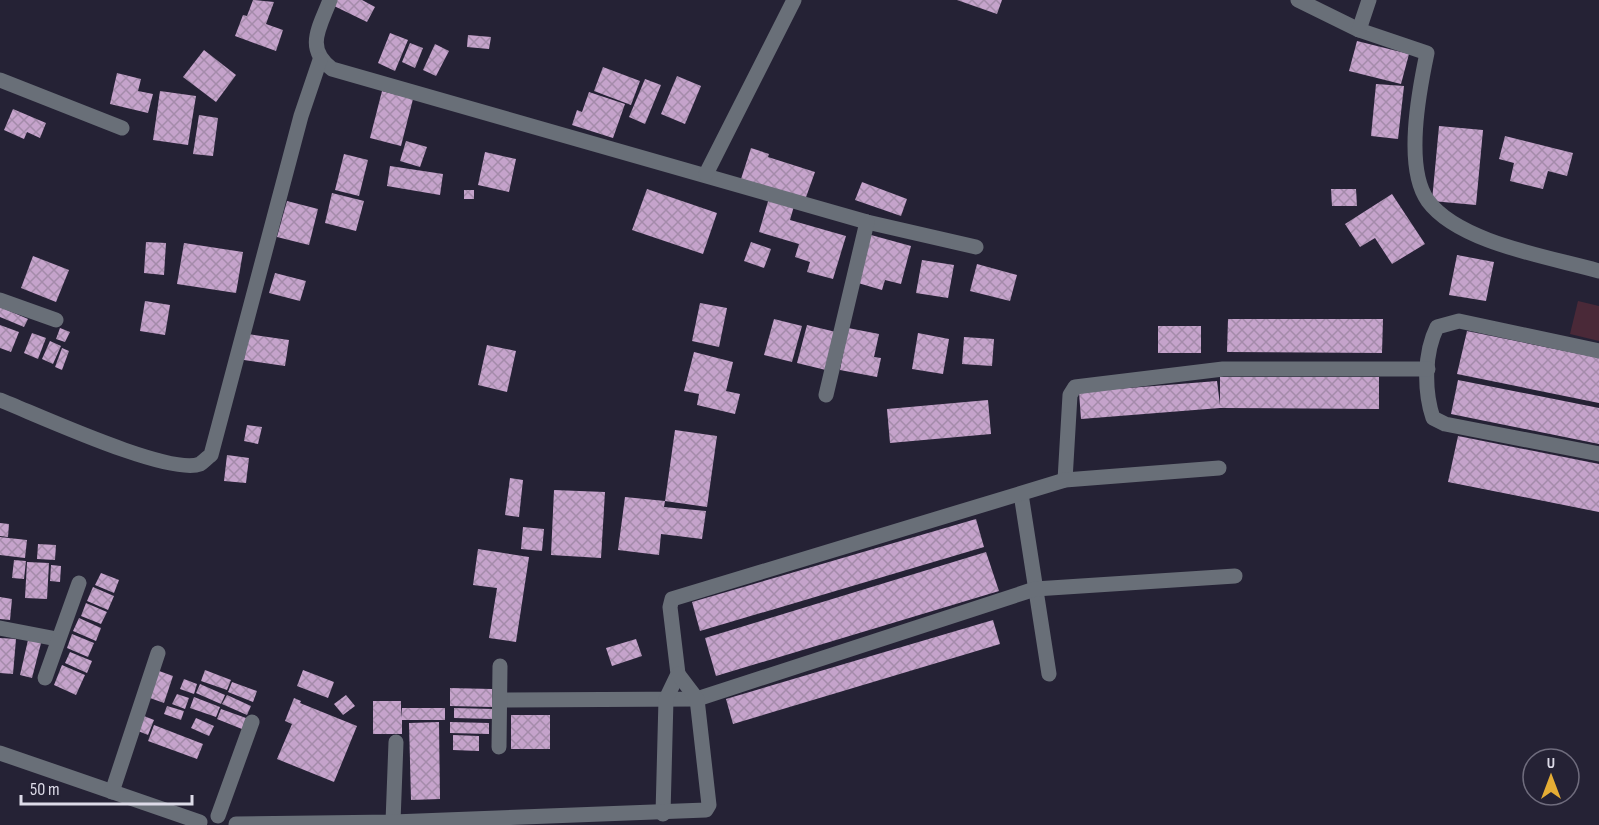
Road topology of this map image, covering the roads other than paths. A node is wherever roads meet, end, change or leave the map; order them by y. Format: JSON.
{"nodes":[{"id":1,"x":330,"y":0,"type":"edge"},
{"id":2,"x":794,"y":0,"type":"edge"},
{"id":3,"x":1298,"y":0,"type":"edge"},
{"id":4,"x":1369,"y":0,"type":"edge"},
{"id":5,"x":1359,"y":30,"type":"junction"},
{"id":6,"x":320,"y":60,"type":"junction"},
{"id":7,"x":0,"y":80,"type":"edge"},
{"id":8,"x":122,"y":128,"type":"dead end"},
{"id":9,"x":706,"y":174,"type":"junction"},
{"id":10,"x":867,"y":222,"type":"junction"},
{"id":11,"x":976,"y":247,"type":"dead end"},
{"id":12,"x":1599,"y":271,"type":"edge"},
{"id":13,"x":0,"y":300,"type":"edge"},
{"id":14,"x":56,"y":320,"type":"dead end"},
{"id":15,"x":1599,"y":351,"type":"edge"},
{"id":16,"x":1428,"y":369,"type":"junction"},
{"id":17,"x":826,"y":395,"type":"dead end"},
{"id":18,"x":0,"y":400,"type":"edge"},
{"id":19,"x":1599,"y":454,"type":"edge"},
{"id":20,"x":1219,"y":468,"type":"dead end"},
{"id":21,"x":1065,"y":480,"type":"junction"},
{"id":22,"x":1020,"y":494,"type":"junction"},
{"id":23,"x":1235,"y":576,"type":"dead end"},
{"id":24,"x":79,"y":583,"type":"dead end"},
{"id":25,"x":1035,"y":589,"type":"junction"},
{"id":26,"x":0,"y":628,"type":"edge"},
{"id":27,"x":57,"y":639,"type":"junction"},
{"id":28,"x":158,"y":653,"type":"dead end"},
{"id":29,"x":501,"y":666,"type":"dead end"},
{"id":30,"x":678,"y":674,"type":"junction"},
{"id":31,"x":1049,"y":674,"type":"dead end"},
{"id":32,"x":45,"y":678,"type":"dead end"},
{"id":33,"x":666,"y":699,"type":"junction"},
{"id":34,"x":697,"y":699,"type":"junction"},
{"id":35,"x":500,"y":700,"type":"junction"},
{"id":36,"x":252,"y":722,"type":"dead end"},
{"id":37,"x":396,"y":742,"type":"dead end"},
{"id":38,"x":499,"y":747,"type":"dead end"},
{"id":39,"x":0,"y":753,"type":"edge"},
{"id":40,"x":112,"y":792,"type":"junction"},
{"id":41,"x":663,"y":814,"type":"junction"},
{"id":42,"x":218,"y":816,"type":"junction"},
{"id":43,"x":393,"y":822,"type":"junction"},
{"id":44,"x":199,"y":824,"type":"edge"},
{"id":45,"x":237,"y":824,"type":"edge"}],
"edges":[{"from":1,"to":6,"type":"street"},
{"from":2,"to":9,"type":"street"},
{"from":3,"to":5,"type":"street"},
{"from":4,"to":5,"type":"street"},
{"from":5,"to":12,"type":"street"},
{"from":6,"to":9,"type":"street"},
{"from":6,"to":18,"type":"street"},
{"from":7,"to":8,"type":"street"},
{"from":9,"to":10,"type":"street"},
{"from":10,"to":11,"type":"street"},
{"from":10,"to":17,"type":"street"},
{"from":13,"to":14,"type":"street"},
{"from":15,"to":16,"type":"street"},
{"from":16,"to":19,"type":"street"},
{"from":16,"to":21,"type":"street"},
{"from":20,"to":21,"type":"street"},
{"from":21,"to":22,"type":"street"},
{"from":22,"to":25,"type":"street"},
{"from":22,"to":30,"type":"street"},
{"from":23,"to":25,"type":"street"},
{"from":24,"to":27,"type":"street"},
{"from":25,"to":31,"type":"street"},
{"from":25,"to":34,"type":"street"},
{"from":26,"to":27,"type":"street"},
{"from":27,"to":32,"type":"street"},
{"from":28,"to":40,"type":"street"},
{"from":29,"to":35,"type":"street"},
{"from":30,"to":33,"type":"street"},
{"from":30,"to":34,"type":"street"},
{"from":33,"to":34,"type":"street"},
{"from":33,"to":35,"type":"street"},
{"from":33,"to":41,"type":"street"},
{"from":34,"to":41,"type":"street"},
{"from":35,"to":38,"type":"street"},
{"from":36,"to":42,"type":"street"},
{"from":37,"to":43,"type":"street"},
{"from":39,"to":40,"type":"street"},
{"from":40,"to":44,"type":"street"},
{"from":41,"to":43,"type":"street"},
{"from":42,"to":44,"type":"street"},
{"from":42,"to":45,"type":"street"},
{"from":43,"to":45,"type":"street"}]}
